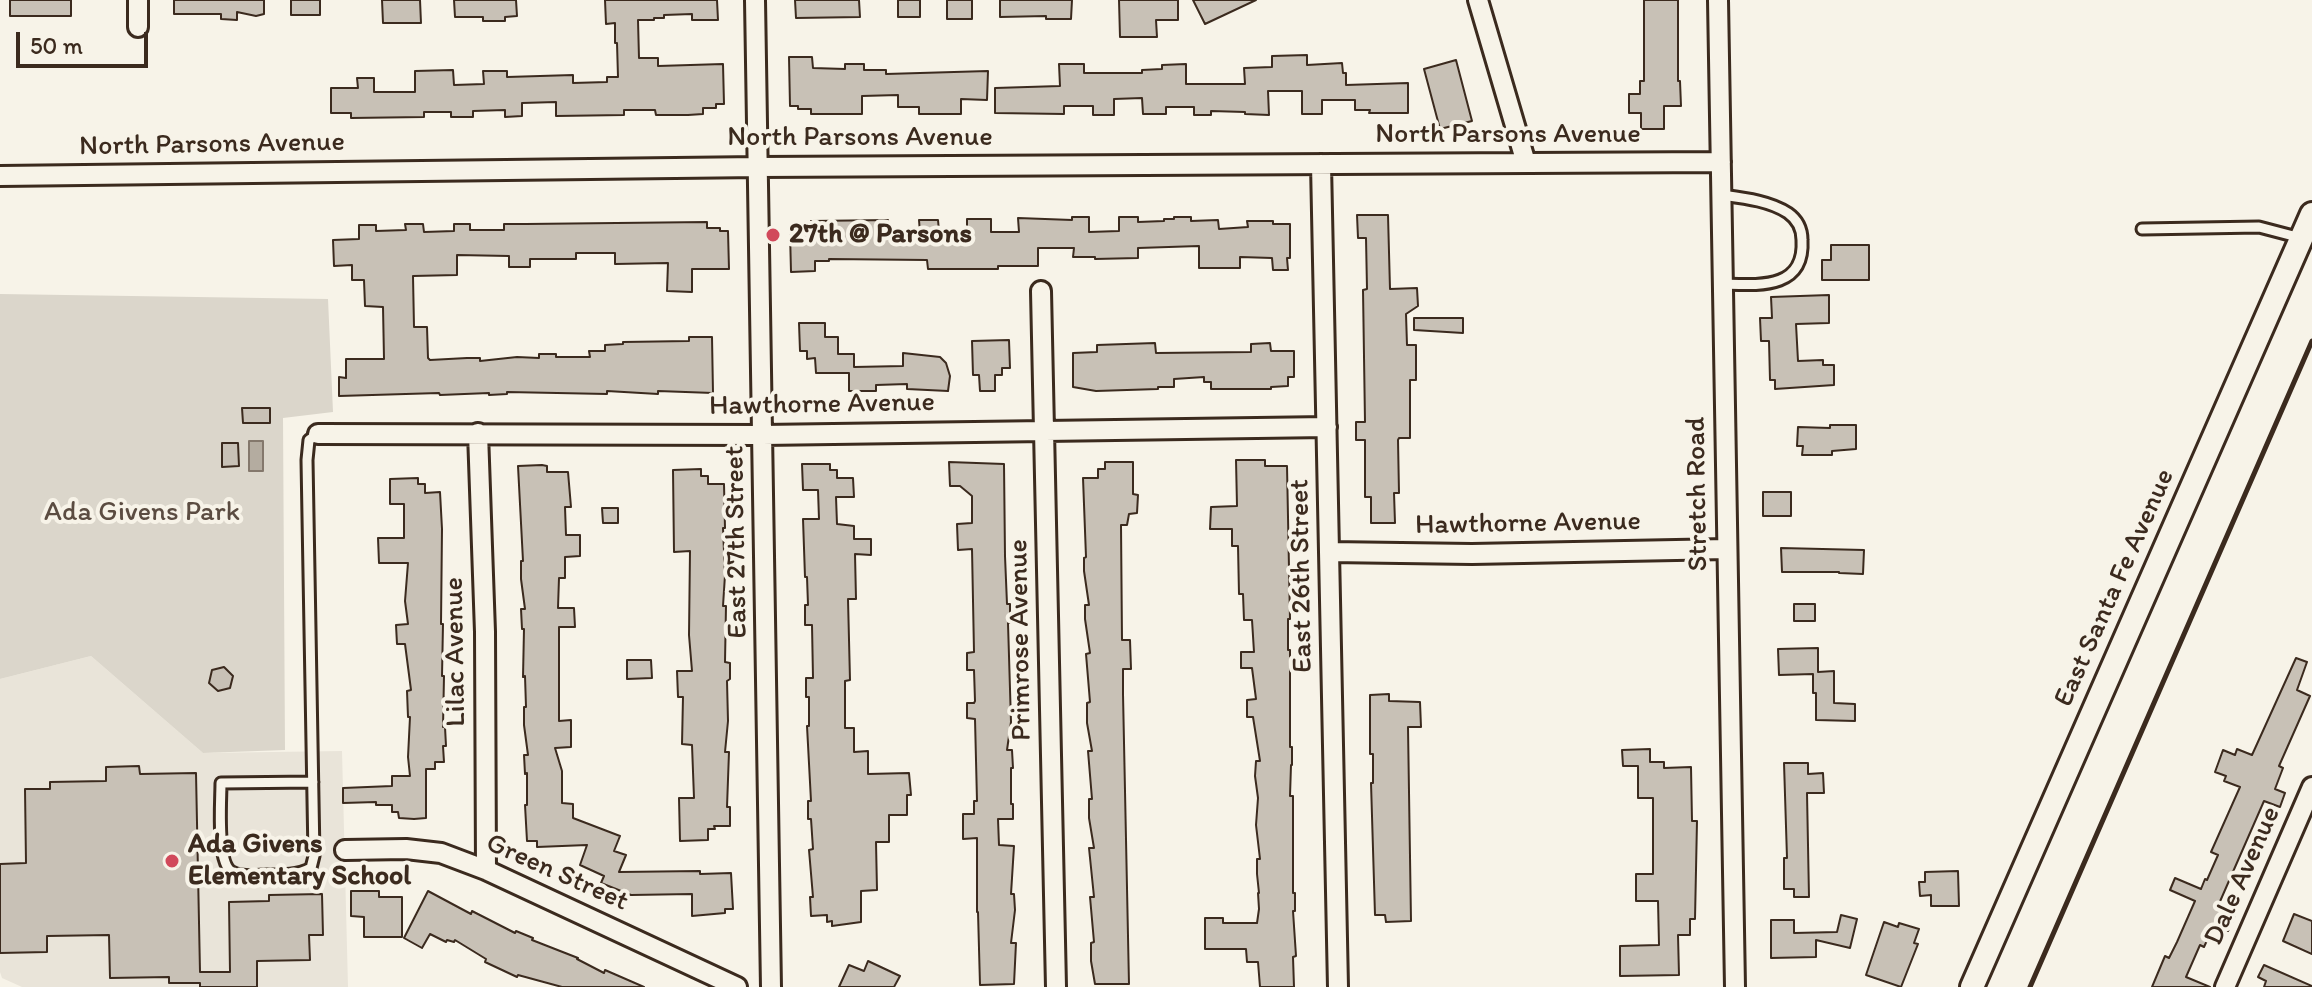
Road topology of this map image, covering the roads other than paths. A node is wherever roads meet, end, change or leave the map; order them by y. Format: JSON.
{"nodes":[{"id":1,"x":138,"y":0,"type":"edge"},
{"id":2,"x":755,"y":0,"type":"edge"},
{"id":3,"x":1478,"y":0,"type":"edge"},
{"id":4,"x":1718,"y":0,"type":"edge"},
{"id":5,"x":138,"y":27,"type":"dead end"},
{"id":6,"x":1721,"y":162,"type":"junction"},
{"id":7,"x":1526,"y":163,"type":"junction"},
{"id":8,"x":1321,"y":164,"type":"junction"},
{"id":9,"x":759,"y":167,"type":"junction"},
{"id":10,"x":0,"y":176,"type":"edge"},
{"id":11,"x":1722,"y":195,"type":"junction"},
{"id":12,"x":2312,"y":214,"type":"edge"},
{"id":13,"x":2142,"y":229,"type":"dead end"},
{"id":14,"x":2301,"y":238,"type":"junction"},
{"id":15,"x":1723,"y":284,"type":"junction"},
{"id":16,"x":1041,"y":291,"type":"dead end"},
{"id":17,"x":1327,"y":427,"type":"junction"},
{"id":18,"x":1044,"y":430,"type":"junction"},
{"id":19,"x":478,"y":433,"type":"junction"},
{"id":20,"x":318,"y":434,"type":"joint"},
{"id":21,"x":763,"y":435,"type":"junction"},
{"id":22,"x":1727,"y":549,"type":"junction"},
{"id":23,"x":1330,"y":552,"type":"junction"},
{"id":24,"x":313,"y":782,"type":"junction"},
{"id":25,"x":2312,"y":787,"type":"edge"},
{"id":26,"x":345,"y":850,"type":"dead end"},
{"id":27,"x":486,"y":870,"type":"junction"},
{"id":28,"x":737,"y":987,"type":"edge"},
{"id":29,"x":771,"y":987,"type":"edge"},
{"id":30,"x":1056,"y":987,"type":"edge"},
{"id":31,"x":1338,"y":987,"type":"edge"},
{"id":32,"x":1735,"y":987,"type":"edge"},
{"id":33,"x":1972,"y":987,"type":"edge"},
{"id":34,"x":2225,"y":987,"type":"edge"}],
"edges":[{"from":1,"to":5,"type":"street"},
{"from":2,"to":9,"type":"street","name":"East 27th Street"},
{"from":3,"to":7,"type":"street"},
{"from":4,"to":6,"type":"street","name":"Stretch Road"},
{"from":6,"to":7,"type":"street","name":"North Parsons Avenue"},
{"from":6,"to":11,"type":"street","name":"Stretch Road"},
{"from":7,"to":8,"type":"street","name":"North Parsons Avenue"},
{"from":8,"to":9,"type":"street","name":"North Parsons Avenue"},
{"from":8,"to":17,"type":"street","name":"East 26th Street"},
{"from":9,"to":10,"type":"street","name":"North Parsons Avenue"},
{"from":9,"to":21,"type":"street","name":"East 27th Street"},
{"from":11,"to":15,"type":"street","name":"Stretch Road"},
{"from":11,"to":15,"type":"lane"},
{"from":12,"to":14,"type":"street","name":"East Santa Fe Avenue"},
{"from":13,"to":14,"type":"lane"},
{"from":14,"to":33,"type":"street","name":"East Santa Fe Avenue"},
{"from":15,"to":22,"type":"street","name":"Stretch Road"},
{"from":16,"to":18,"type":"street","name":"Primrose Avenue"},
{"from":17,"to":18,"type":"street","name":"Hawthorne Avenue"},
{"from":17,"to":23,"type":"street","name":"East 26th Street"},
{"from":18,"to":21,"type":"street","name":"Hawthorne Avenue"},
{"from":18,"to":30,"type":"street","name":"Primrose Avenue"},
{"from":19,"to":20,"type":"street","name":"Hawthorne Avenue"},
{"from":19,"to":21,"type":"street","name":"Hawthorne Avenue"},
{"from":19,"to":27,"type":"street","name":"Lilac Avenue"},
{"from":20,"to":24,"type":"lane"},
{"from":21,"to":29,"type":"street","name":"East 27th Street"},
{"from":22,"to":23,"type":"street","name":"Hawthorne Avenue"},
{"from":22,"to":32,"type":"street","name":"Stretch Road"},
{"from":23,"to":31,"type":"street","name":"East 26th Street"},
{"from":24,"to":24,"type":"lane"},
{"from":25,"to":34,"type":"street","name":"Dale Avenue"},
{"from":26,"to":27,"type":"street","name":"Green Street"},
{"from":27,"to":28,"type":"street","name":"Green Street"}]}
